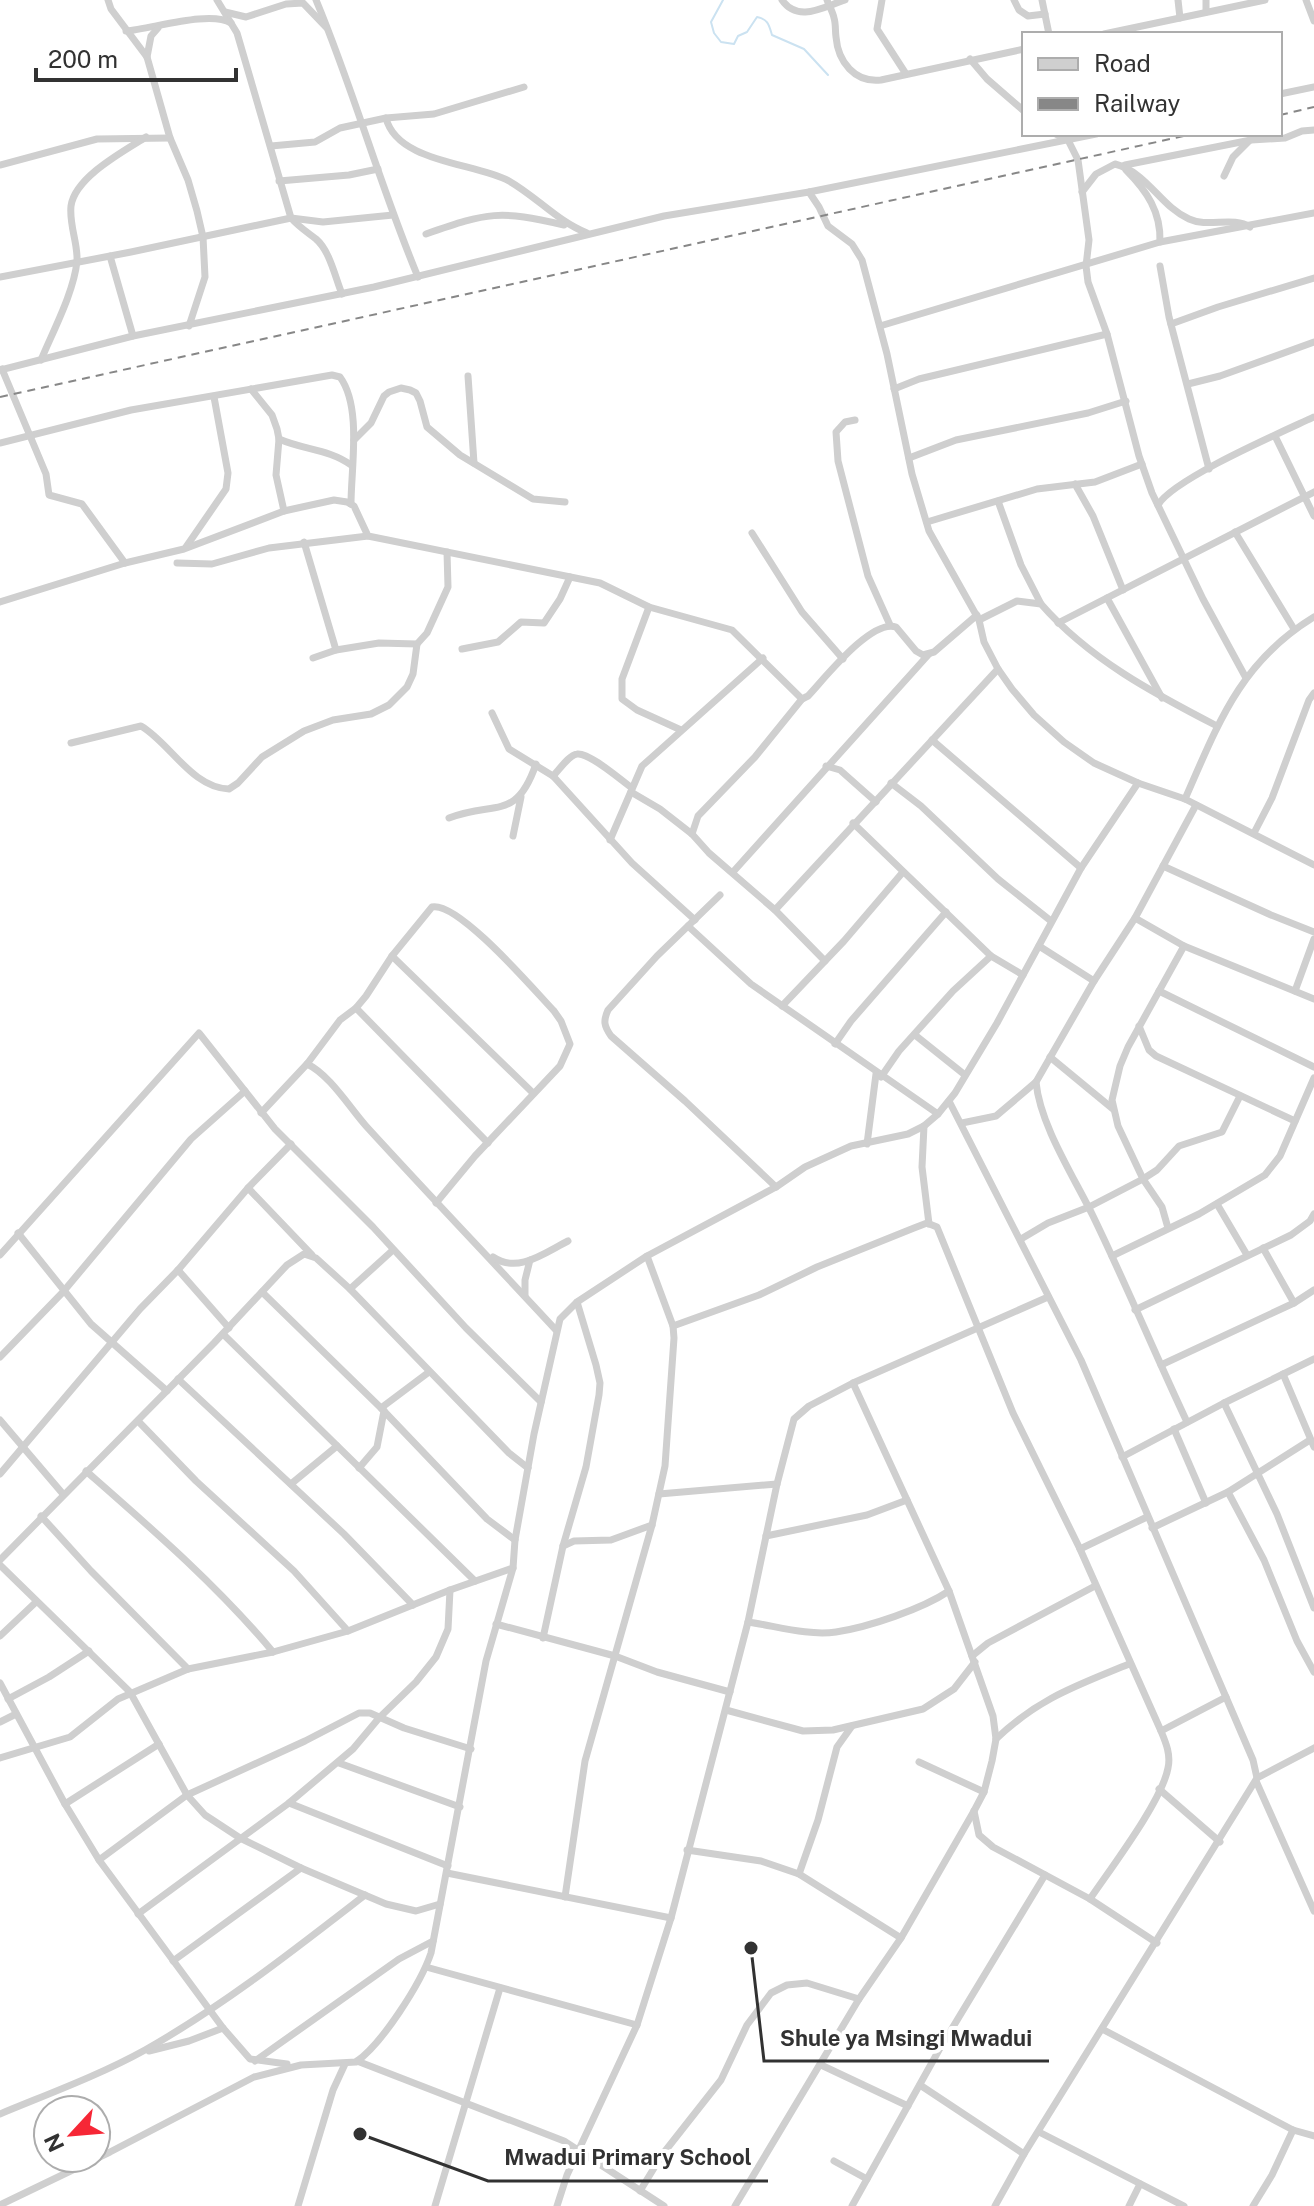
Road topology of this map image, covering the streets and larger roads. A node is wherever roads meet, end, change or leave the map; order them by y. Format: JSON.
{"nodes":[{"id":1,"x":108,"y":0,"type":"edge"},
{"id":2,"x":217,"y":0,"type":"edge"},
{"id":3,"x":316,"y":0,"type":"edge"},
{"id":4,"x":782,"y":0,"type":"edge"},
{"id":5,"x":845,"y":0,"type":"edge"},
{"id":6,"x":882,"y":0,"type":"edge"},
{"id":7,"x":1014,"y":0,"type":"edge"},
{"id":8,"x":1042,"y":0,"type":"edge"},
{"id":9,"x":1178,"y":0,"type":"edge"},
{"id":10,"x":1206,"y":0,"type":"edge"},
{"id":11,"x":1265,"y":0,"type":"edge"},
{"id":12,"x":1306,"y":0,"type":"edge"},
{"id":13,"x":1253,"y":1,"type":"edge"},
{"id":14,"x":828,"y":2,"type":"edge"},
{"id":15,"x":225,"y":12,"type":"junction"},
{"id":16,"x":1206,"y":12,"type":"junction"},
{"id":17,"x":1045,"y":14,"type":"junction"},
{"id":18,"x":1180,"y":18,"type":"junction"},
{"id":19,"x":1314,"y":21,"type":"edge"},
{"id":20,"x":232,"y":24,"type":"junction"},
{"id":21,"x":160,"y":27,"type":"junction"},
{"id":22,"x":126,"y":31,"type":"junction"},
{"id":23,"x":1049,"y":32,"type":"edge"},
{"id":24,"x":1114,"y":32,"type":"edge"},
{"id":25,"x":330,"y":33,"type":"junction"},
{"id":26,"x":1022,"y":49,"type":"edge"},
{"id":27,"x":147,"y":57,"type":"junction"},
{"id":28,"x":970,"y":59,"type":"junction"},
{"id":29,"x":906,"y":74,"type":"junction"},
{"id":30,"x":524,"y":87,"type":"dead end"},
{"id":31,"x":1314,"y":87,"type":"edge"},
{"id":32,"x":1282,"y":94,"type":"edge"},
{"id":33,"x":1022,"y":109,"type":"edge"},
{"id":34,"x":386,"y":118,"type":"junction"},
{"id":35,"x":362,"y":123,"type":"junction"},
{"id":36,"x":1314,"y":130,"type":"edge"},
{"id":37,"x":146,"y":137,"type":"junction"},
{"id":38,"x":170,"y":138,"type":"junction"},
{"id":39,"x":1073,"y":138,"type":"edge"},
{"id":40,"x":1251,"y":140,"type":"junction"},
{"id":41,"x":271,"y":146,"type":"junction"},
{"id":42,"x":0,"y":165,"type":"edge"},
{"id":43,"x":1122,"y":166,"type":"junction"},
{"id":44,"x":378,"y":169,"type":"junction"},
{"id":45,"x":1224,"y":176,"type":"dead end"},
{"id":46,"x":279,"y":181,"type":"junction"},
{"id":47,"x":809,"y":192,"type":"junction"},
{"id":48,"x":1082,"y":192,"type":"junction"},
{"id":49,"x":1314,"y":213,"type":"edge"},
{"id":50,"x":393,"y":215,"type":"junction"},
{"id":51,"x":291,"y":218,"type":"junction"},
{"id":52,"x":570,"y":226,"type":"junction"},
{"id":53,"x":1250,"y":227,"type":"junction"},
{"id":54,"x":426,"y":234,"type":"dead end"},
{"id":55,"x":589,"y":234,"type":"junction"},
{"id":56,"x":203,"y":237,"type":"junction"},
{"id":57,"x":1160,"y":242,"type":"junction"},
{"id":58,"x":110,"y":256,"type":"junction"},
{"id":59,"x":77,"y":261,"type":"junction"},
{"id":60,"x":1086,"y":266,"type":"junction"},
{"id":61,"x":1160,"y":266,"type":"dead end"},
{"id":62,"x":0,"y":277,"type":"edge"},
{"id":63,"x":418,"y":277,"type":"junction"},
{"id":64,"x":1314,"y":278,"type":"edge"},
{"id":65,"x":342,"y":294,"type":"junction"},
{"id":66,"x":1171,"y":324,"type":"junction"},
{"id":67,"x":189,"y":326,"type":"junction"},
{"id":68,"x":880,"y":326,"type":"junction"},
{"id":69,"x":1107,"y":334,"type":"junction"},
{"id":70,"x":133,"y":336,"type":"junction"},
{"id":71,"x":1314,"y":342,"type":"edge"},
{"id":72,"x":41,"y":360,"type":"junction"},
{"id":73,"x":1,"y":369,"type":"edge"},
{"id":74,"x":468,"y":376,"type":"dead end"},
{"id":75,"x":1188,"y":384,"type":"junction"},
{"id":76,"x":251,"y":389,"type":"junction"},
{"id":77,"x":894,"y":389,"type":"junction"},
{"id":78,"x":214,"y":397,"type":"junction"},
{"id":79,"x":1126,"y":401,"type":"junction"},
{"id":80,"x":1314,"y":417,"type":"edge"},
{"id":81,"x":855,"y":420,"type":"dead end"},
{"id":82,"x":29,"y":435,"type":"junction"},
{"id":83,"x":1275,"y":436,"type":"junction"},
{"id":84,"x":279,"y":439,"type":"junction"},
{"id":85,"x":354,"y":440,"type":"junction"},
{"id":86,"x":0,"y":443,"type":"edge"},
{"id":87,"x":909,"y":458,"type":"junction"},
{"id":88,"x":474,"y":463,"type":"junction"},
{"id":89,"x":1142,"y":464,"type":"junction"},
{"id":90,"x":351,"y":465,"type":"junction"},
{"id":91,"x":1209,"y":469,"type":"junction"},
{"id":92,"x":1075,"y":484,"type":"junction"},
{"id":93,"x":1314,"y":492,"type":"edge"},
{"id":94,"x":1304,"y":497,"type":"junction"},
{"id":95,"x":998,"y":501,"type":"junction"},
{"id":96,"x":565,"y":502,"type":"dead end"},
{"id":97,"x":351,"y":504,"type":"junction"},
{"id":98,"x":1158,"y":505,"type":"junction"},
{"id":99,"x":284,"y":511,"type":"junction"},
{"id":100,"x":1314,"y":516,"type":"edge"},
{"id":101,"x":927,"y":522,"type":"junction"},
{"id":102,"x":1235,"y":532,"type":"junction"},
{"id":103,"x":752,"y":533,"type":"dead end"},
{"id":104,"x":368,"y":536,"type":"junction"},
{"id":105,"x":304,"y":542,"type":"junction"},
{"id":106,"x":184,"y":549,"type":"junction"},
{"id":107,"x":447,"y":552,"type":"junction"},
{"id":108,"x":1184,"y":558,"type":"junction"},
{"id":109,"x":125,"y":563,"type":"junction"},
{"id":110,"x":177,"y":563,"type":"dead end"},
{"id":111,"x":570,"y":577,"type":"junction"},
{"id":112,"x":1123,"y":590,"type":"junction"},
{"id":113,"x":1107,"y":598,"type":"junction"},
{"id":114,"x":0,"y":602,"type":"edge"},
{"id":115,"x":1041,"y":604,"type":"junction"},
{"id":116,"x":649,"y":607,"type":"junction"},
{"id":117,"x":978,"y":617,"type":"junction"},
{"id":118,"x":1314,"y":617,"type":"edge"},
{"id":119,"x":1058,"y":623,"type":"junction"},
{"id":120,"x":890,"y":625,"type":"junction"},
{"id":121,"x":1294,"y":629,"type":"junction"},
{"id":122,"x":417,"y":644,"type":"junction"},
{"id":123,"x":462,"y":649,"type":"dead end"},
{"id":124,"x":336,"y":650,"type":"junction"},
{"id":125,"x":930,"y":654,"type":"junction"},
{"id":126,"x":313,"y":658,"type":"dead end"},
{"id":127,"x":763,"y":658,"type":"junction"},
{"id":128,"x":843,"y":659,"type":"junction"},
{"id":129,"x":998,"y":669,"type":"junction"},
{"id":130,"x":1246,"y":678,"type":"junction"},
{"id":131,"x":1314,"y":693,"type":"edge"},
{"id":132,"x":802,"y":699,"type":"junction"},
{"id":133,"x":1163,"y":700,"type":"junction"},
{"id":134,"x":492,"y":713,"type":"dead end"},
{"id":135,"x":1217,"y":726,"type":"junction"},
{"id":136,"x":681,"y":730,"type":"junction"},
{"id":137,"x":932,"y":740,"type":"junction"},
{"id":138,"x":71,"y":743,"type":"dead end"},
{"id":139,"x":536,"y":764,"type":"junction"},
{"id":140,"x":826,"y":766,"type":"junction"},
{"id":141,"x":553,"y":776,"type":"junction"},
{"id":142,"x":891,"y":783,"type":"junction"},
{"id":143,"x":1138,"y":783,"type":"junction"},
{"id":144,"x":631,"y":790,"type":"junction"},
{"id":145,"x":522,"y":795,"type":"junction"},
{"id":146,"x":1185,"y":799,"type":"junction"},
{"id":147,"x":876,"y":802,"type":"junction"},
{"id":148,"x":1196,"y":805,"type":"junction"},
{"id":149,"x":449,"y":818,"type":"dead end"},
{"id":150,"x":853,"y":823,"type":"junction"},
{"id":151,"x":1254,"y":833,"type":"junction"},
{"id":152,"x":692,"y":834,"type":"junction"},
{"id":153,"x":513,"y":836,"type":"dead end"},
{"id":154,"x":610,"y":840,"type":"junction"},
{"id":155,"x":1314,"y":865,"type":"edge"},
{"id":156,"x":1163,"y":866,"type":"junction"},
{"id":157,"x":1081,"y":868,"type":"junction"},
{"id":158,"x":733,"y":872,"type":"junction"},
{"id":159,"x":903,"y":872,"type":"junction"},
{"id":160,"x":720,"y":895,"type":"dead end"},
{"id":161,"x":775,"y":910,"type":"junction"},
{"id":162,"x":946,"y":912,"type":"junction"},
{"id":163,"x":1135,"y":918,"type":"junction"},
{"id":164,"x":695,"y":920,"type":"junction"},
{"id":165,"x":1051,"y":921,"type":"junction"},
{"id":166,"x":688,"y":926,"type":"junction"},
{"id":167,"x":1314,"y":932,"type":"edge"},
{"id":168,"x":1314,"y":939,"type":"edge"},
{"id":169,"x":1039,"y":946,"type":"junction"},
{"id":170,"x":1184,"y":946,"type":"junction"},
{"id":171,"x":392,"y":956,"type":"junction"},
{"id":172,"x":991,"y":956,"type":"junction"},
{"id":173,"x":825,"y":961,"type":"junction"},
{"id":174,"x":1023,"y":975,"type":"junction"},
{"id":175,"x":1094,"y":981,"type":"junction"},
{"id":176,"x":1159,"y":991,"type":"junction"},
{"id":177,"x":1295,"y":991,"type":"junction"},
{"id":178,"x":1314,"y":999,"type":"edge"},
{"id":179,"x":782,"y":1006,"type":"junction"},
{"id":180,"x":356,"y":1008,"type":"junction"},
{"id":181,"x":1139,"y":1025,"type":"junction"},
{"id":182,"x":915,"y":1035,"type":"junction"},
{"id":183,"x":835,"y":1044,"type":"junction"},
{"id":184,"x":1050,"y":1057,"type":"junction"},
{"id":185,"x":307,"y":1064,"type":"junction"},
{"id":186,"x":1314,"y":1067,"type":"edge"},
{"id":187,"x":879,"y":1075,"type":"junction"},
{"id":188,"x":965,"y":1075,"type":"junction"},
{"id":189,"x":1314,"y":1078,"type":"edge"},
{"id":190,"x":1036,"y":1082,"type":"junction"},
{"id":191,"x":245,"y":1091,"type":"junction"},
{"id":192,"x":533,"y":1093,"type":"junction"},
{"id":193,"x":1240,"y":1096,"type":"junction"},
{"id":194,"x":949,"y":1101,"type":"junction"},
{"id":195,"x":1113,"y":1109,"type":"junction"},
{"id":196,"x":261,"y":1113,"type":"junction"},
{"id":197,"x":938,"y":1114,"type":"junction"},
{"id":198,"x":1295,"y":1121,"type":"junction"},
{"id":199,"x":962,"y":1123,"type":"junction"},
{"id":200,"x":924,"y":1126,"type":"junction"},
{"id":201,"x":488,"y":1143,"type":"junction"},
{"id":202,"x":291,"y":1144,"type":"junction"},
{"id":203,"x":867,"y":1144,"type":"junction"},
{"id":204,"x":1143,"y":1179,"type":"junction"},
{"id":205,"x":776,"y":1187,"type":"junction"},
{"id":206,"x":248,"y":1188,"type":"junction"},
{"id":207,"x":436,"y":1203,"type":"junction"},
{"id":208,"x":1217,"y":1204,"type":"junction"},
{"id":209,"x":1089,"y":1207,"type":"junction"},
{"id":210,"x":1314,"y":1214,"type":"edge"},
{"id":211,"x":929,"y":1224,"type":"junction"},
{"id":212,"x":1168,"y":1228,"type":"junction"},
{"id":213,"x":18,"y":1233,"type":"junction"},
{"id":214,"x":1021,"y":1239,"type":"junction"},
{"id":215,"x":568,"y":1241,"type":"dead end"},
{"id":216,"x":1263,"y":1248,"type":"junction"},
{"id":217,"x":481,"y":1249,"type":"junction"},
{"id":218,"x":393,"y":1250,"type":"junction"},
{"id":219,"x":0,"y":1255,"type":"edge"},
{"id":220,"x":312,"y":1255,"type":"junction"},
{"id":221,"x":1247,"y":1255,"type":"junction"},
{"id":222,"x":647,"y":1256,"type":"junction"},
{"id":223,"x":1112,"y":1256,"type":"junction"},
{"id":224,"x":530,"y":1260,"type":"junction"},
{"id":225,"x":178,"y":1270,"type":"junction"},
{"id":226,"x":350,"y":1289,"type":"junction"},
{"id":227,"x":1314,"y":1290,"type":"edge"},
{"id":228,"x":63,"y":1292,"type":"junction"},
{"id":229,"x":262,"y":1292,"type":"junction"},
{"id":230,"x":525,"y":1296,"type":"junction"},
{"id":231,"x":1048,"y":1297,"type":"junction"},
{"id":232,"x":577,"y":1302,"type":"junction"},
{"id":233,"x":1294,"y":1303,"type":"junction"},
{"id":234,"x":1135,"y":1310,"type":"junction"},
{"id":235,"x":673,"y":1326,"type":"junction"},
{"id":236,"x":976,"y":1329,"type":"junction"},
{"id":237,"x":556,"y":1330,"type":"junction"},
{"id":238,"x":226,"y":1331,"type":"junction"},
{"id":239,"x":111,"y":1343,"type":"junction"},
{"id":240,"x":0,"y":1357,"type":"edge"},
{"id":241,"x":1314,"y":1359,"type":"edge"},
{"id":242,"x":1161,"y":1365,"type":"junction"},
{"id":243,"x":429,"y":1372,"type":"junction"},
{"id":244,"x":1283,"y":1374,"type":"junction"},
{"id":245,"x":178,"y":1379,"type":"junction"},
{"id":246,"x":853,"y":1383,"type":"junction"},
{"id":247,"x":167,"y":1391,"type":"junction"},
{"id":248,"x":541,"y":1402,"type":"junction"},
{"id":249,"x":1224,"y":1403,"type":"junction"},
{"id":250,"x":382,"y":1410,"type":"junction"},
{"id":251,"x":0,"y":1420,"type":"edge"},
{"id":252,"x":138,"y":1421,"type":"junction"},
{"id":253,"x":1187,"y":1422,"type":"junction"},
{"id":254,"x":1174,"y":1429,"type":"junction"},
{"id":255,"x":1313,"y":1445,"type":"edge"},
{"id":256,"x":337,"y":1446,"type":"junction"},
{"id":257,"x":24,"y":1448,"type":"junction"},
{"id":258,"x":1122,"y":1457,"type":"junction"},
{"id":259,"x":359,"y":1468,"type":"junction"},
{"id":260,"x":528,"y":1468,"type":"junction"},
{"id":261,"x":86,"y":1471,"type":"junction"},
{"id":262,"x":1258,"y":1472,"type":"junction"},
{"id":263,"x":0,"y":1474,"type":"edge"},
{"id":264,"x":291,"y":1484,"type":"junction"},
{"id":265,"x":777,"y":1484,"type":"junction"},
{"id":266,"x":1228,"y":1492,"type":"junction"},
{"id":267,"x":63,"y":1494,"type":"junction"},
{"id":268,"x":659,"y":1494,"type":"junction"},
{"id":269,"x":907,"y":1500,"type":"junction"},
{"id":270,"x":1206,"y":1503,"type":"junction"},
{"id":271,"x":41,"y":1516,"type":"junction"},
{"id":272,"x":1147,"y":1517,"type":"junction"},
{"id":273,"x":652,"y":1525,"type":"junction"},
{"id":274,"x":1152,"y":1528,"type":"junction"},
{"id":275,"x":766,"y":1536,"type":"junction"},
{"id":276,"x":515,"y":1540,"type":"junction"},
{"id":277,"x":563,"y":1546,"type":"junction"},
{"id":278,"x":1080,"y":1549,"type":"junction"},
{"id":279,"x":0,"y":1562,"type":"edge"},
{"id":280,"x":513,"y":1568,"type":"junction"},
{"id":281,"x":475,"y":1581,"type":"junction"},
{"id":282,"x":1095,"y":1586,"type":"junction"},
{"id":283,"x":450,"y":1590,"type":"junction"},
{"id":284,"x":949,"y":1591,"type":"junction"},
{"id":285,"x":36,"y":1602,"type":"junction"},
{"id":286,"x":413,"y":1605,"type":"junction"},
{"id":287,"x":1314,"y":1608,"type":"edge"},
{"id":288,"x":748,"y":1622,"type":"junction"},
{"id":289,"x":496,"y":1624,"type":"junction"},
{"id":290,"x":348,"y":1631,"type":"junction"},
{"id":291,"x":0,"y":1636,"type":"edge"},
{"id":292,"x":543,"y":1638,"type":"junction"},
{"id":293,"x":89,"y":1651,"type":"junction"},
{"id":294,"x":273,"y":1652,"type":"junction"},
{"id":295,"x":615,"y":1656,"type":"junction"},
{"id":296,"x":974,"y":1659,"type":"junction"},
{"id":297,"x":1129,"y":1664,"type":"junction"},
{"id":298,"x":188,"y":1669,"type":"junction"},
{"id":299,"x":1314,"y":1672,"type":"edge"},
{"id":300,"x":0,"y":1683,"type":"edge"},
{"id":301,"x":130,"y":1692,"type":"junction"},
{"id":302,"x":730,"y":1692,"type":"junction"},
{"id":303,"x":1226,"y":1697,"type":"junction"},
{"id":304,"x":8,"y":1699,"type":"junction"},
{"id":305,"x":726,"y":1710,"type":"junction"},
{"id":306,"x":16,"y":1714,"type":"junction"},
{"id":307,"x":379,"y":1718,"type":"junction"},
{"id":308,"x":0,"y":1722,"type":"edge"},
{"id":309,"x":852,"y":1726,"type":"junction"},
{"id":310,"x":1161,"y":1731,"type":"junction"},
{"id":311,"x":996,"y":1739,"type":"junction"},
{"id":312,"x":159,"y":1744,"type":"junction"},
{"id":313,"x":34,"y":1746,"type":"junction"},
{"id":314,"x":1314,"y":1748,"type":"edge"},
{"id":315,"x":471,"y":1749,"type":"junction"},
{"id":316,"x":0,"y":1758,"type":"edge"},
{"id":317,"x":919,"y":1762,"type":"dead end"},
{"id":318,"x":339,"y":1763,"type":"junction"},
{"id":319,"x":1256,"y":1780,"type":"junction"},
{"id":320,"x":1159,"y":1789,"type":"junction"},
{"id":321,"x":984,"y":1792,"type":"junction"},
{"id":322,"x":187,"y":1795,"type":"junction"},
{"id":323,"x":289,"y":1803,"type":"junction"},
{"id":324,"x":65,"y":1804,"type":"junction"},
{"id":325,"x":460,"y":1807,"type":"junction"},
{"id":326,"x":974,"y":1811,"type":"junction"},
{"id":327,"x":240,"y":1838,"type":"junction"},
{"id":328,"x":1220,"y":1842,"type":"junction"},
{"id":329,"x":687,"y":1850,"type":"junction"},
{"id":330,"x":99,"y":1860,"type":"junction"},
{"id":331,"x":301,"y":1868,"type":"junction"},
{"id":332,"x":448,"y":1870,"type":"junction"},
{"id":333,"x":799,"y":1874,"type":"junction"},
{"id":334,"x":1045,"y":1875,"type":"junction"},
{"id":335,"x":365,"y":1895,"type":"junction"},
{"id":336,"x":565,"y":1897,"type":"junction"},
{"id":337,"x":1090,"y":1899,"type":"junction"},
{"id":338,"x":440,"y":1904,"type":"junction"},
{"id":339,"x":1314,"y":1911,"type":"edge"},
{"id":340,"x":138,"y":1914,"type":"junction"},
{"id":341,"x":671,"y":1918,"type":"junction"},
{"id":342,"x":901,"y":1938,"type":"junction"},
{"id":343,"x":433,"y":1941,"type":"junction"},
{"id":344,"x":1157,"y":1943,"type":"junction"},
{"id":345,"x":173,"y":1961,"type":"junction"},
{"id":346,"x":426,"y":1967,"type":"junction"},
{"id":347,"x":500,"y":1988,"type":"junction"},
{"id":348,"x":859,"y":1999,"type":"junction"},
{"id":349,"x":209,"y":2009,"type":"junction"},
{"id":350,"x":637,"y":2025,"type":"junction"},
{"id":351,"x":223,"y":2028,"type":"junction"},
{"id":352,"x":1102,"y":2029,"type":"junction"},
{"id":353,"x":141,"y":2052,"type":"junction"},
{"id":354,"x":255,"y":2061,"type":"junction"},
{"id":355,"x":357,"y":2061,"type":"junction"},
{"id":356,"x":345,"y":2064,"type":"junction"},
{"id":357,"x":301,"y":2065,"type":"junction"},
{"id":358,"x":821,"y":2065,"type":"junction"},
{"id":359,"x":920,"y":2085,"type":"junction"},
{"id":360,"x":466,"y":2102,"type":"junction"},
{"id":361,"x":908,"y":2106,"type":"junction"},
{"id":362,"x":0,"y":2114,"type":"edge"},
{"id":363,"x":1293,"y":2130,"type":"junction"},
{"id":364,"x":1039,"y":2132,"type":"junction"},
{"id":365,"x":1314,"y":2136,"type":"edge"},
{"id":366,"x":578,"y":2151,"type":"junction"},
{"id":367,"x":1024,"y":2154,"type":"junction"},
{"id":368,"x":834,"y":2161,"type":"dead end"},
{"id":369,"x":867,"y":2179,"type":"junction"},
{"id":370,"x":1140,"y":2184,"type":"junction"},
{"id":371,"x":640,"y":2191,"type":"junction"},
{"id":372,"x":4,"y":2204,"type":"edge"},
{"id":373,"x":298,"y":2206,"type":"edge"},
{"id":374,"x":435,"y":2206,"type":"edge"},
{"id":375,"x":557,"y":2206,"type":"edge"},
{"id":376,"x":664,"y":2206,"type":"edge"},
{"id":377,"x":735,"y":2206,"type":"edge"},
{"id":378,"x":852,"y":2206,"type":"edge"},
{"id":379,"x":995,"y":2206,"type":"edge"},
{"id":380,"x":1129,"y":2206,"type":"edge"},
{"id":381,"x":1184,"y":2206,"type":"edge"},
{"id":382,"x":1253,"y":2206,"type":"edge"}],
"edges":[{"from":1,"to":22,"type":"street"},
{"from":2,"to":15,"type":"street"},
{"from":3,"to":25,"type":"street"},
{"from":4,"to":14,"type":"street"},
{"from":5,"to":14,"type":"street"},
{"from":6,"to":29,"type":"street"},
{"from":7,"to":17,"type":"street"},
{"from":8,"to":17,"type":"street"},
{"from":9,"to":18,"type":"street"},
{"from":10,"to":16,"type":"street"},
{"from":11,"to":13,"type":"street"},
{"from":12,"to":19,"type":"street"},
{"from":13,"to":16,"type":"street"},
{"from":14,"to":29,"type":"street"},
{"from":15,"to":20,"type":"street"},
{"from":15,"to":25,"type":"street"},
{"from":16,"to":18,"type":"street"},
{"from":17,"to":23,"type":"street"},
{"from":18,"to":24,"type":"street"},
{"from":20,"to":21,"type":"street"},
{"from":20,"to":41,"type":"street"},
{"from":21,"to":22,"type":"street"},
{"from":21,"to":27,"type":"street"},
{"from":22,"to":27,"type":"street"},
{"from":25,"to":35,"type":"street"},
{"from":26,"to":28,"type":"street"},
{"from":27,"to":38,"type":"street"},
{"from":28,"to":29,"type":"street"},
{"from":28,"to":33,"type":"street"},
{"from":30,"to":34,"type":"street"},
{"from":31,"to":32,"type":"street"},
{"from":34,"to":35,"type":"street"},
{"from":34,"to":52,"type":"street"},
{"from":35,"to":41,"type":"street"},
{"from":35,"to":44,"type":"street"},
{"from":36,"to":40,"type":"street"},
{"from":37,"to":38,"type":"street"},
{"from":37,"to":42,"type":"street"},
{"from":37,"to":59,"type":"street"},
{"from":38,"to":56,"type":"street"},
{"from":39,"to":47,"type":"street"},
{"from":39,"to":48,"type":"street"},
{"from":40,"to":43,"type":"street"},
{"from":40,"to":45,"type":"street"},
{"from":41,"to":46,"type":"street"},
{"from":43,"to":48,"type":"street"},
{"from":43,"to":53,"type":"street"},
{"from":43,"to":57,"type":"street"},
{"from":44,"to":46,"type":"street"},
{"from":44,"to":50,"type":"street"},
{"from":46,"to":51,"type":"street"},
{"from":47,"to":55,"type":"street"},
{"from":47,"to":68,"type":"street"},
{"from":48,"to":60,"type":"street"},
{"from":49,"to":53,"type":"street"},
{"from":50,"to":51,"type":"street"},
{"from":50,"to":63,"type":"street"},
{"from":51,"to":56,"type":"street"},
{"from":51,"to":65,"type":"street"},
{"from":52,"to":54,"type":"street"},
{"from":52,"to":55,"type":"street"},
{"from":53,"to":57,"type":"street"},
{"from":55,"to":63,"type":"street"},
{"from":56,"to":58,"type":"street"},
{"from":56,"to":67,"type":"street"},
{"from":57,"to":60,"type":"street"},
{"from":58,"to":59,"type":"street"},
{"from":58,"to":70,"type":"street"},
{"from":59,"to":62,"type":"street"},
{"from":59,"to":72,"type":"street"},
{"from":60,"to":68,"type":"street"},
{"from":60,"to":69,"type":"street"},
{"from":61,"to":66,"type":"street"},
{"from":63,"to":65,"type":"street"},
{"from":64,"to":66,"type":"street"},
{"from":65,"to":67,"type":"street"},
{"from":66,"to":75,"type":"street"},
{"from":67,"to":70,"type":"street"},
{"from":68,"to":77,"type":"street"},
{"from":69,"to":77,"type":"street"},
{"from":69,"to":79,"type":"street"},
{"from":70,"to":72,"type":"street"},
{"from":71,"to":75,"type":"street"},
{"from":72,"to":73,"type":"street"},
{"from":73,"to":82,"type":"street"},
{"from":74,"to":88,"type":"street"},
{"from":75,"to":91,"type":"street"},
{"from":76,"to":78,"type":"street"},
{"from":76,"to":84,"type":"street"},
{"from":76,"to":85,"type":"street"},
{"from":77,"to":87,"type":"street"},
{"from":78,"to":82,"type":"street"},
{"from":78,"to":106,"type":"street"},
{"from":79,"to":87,"type":"street"},
{"from":79,"to":89,"type":"street"},
{"from":80,"to":83,"type":"street"},
{"from":81,"to":120,"type":"street"},
{"from":82,"to":86,"type":"street"},
{"from":82,"to":109,"type":"street"},
{"from":83,"to":91,"type":"street"},
{"from":83,"to":94,"type":"street"},
{"from":84,"to":90,"type":"street"},
{"from":84,"to":99,"type":"street"},
{"from":85,"to":88,"type":"street"},
{"from":85,"to":90,"type":"street"},
{"from":87,"to":101,"type":"street"},
{"from":88,"to":96,"type":"street"},
{"from":89,"to":92,"type":"street"},
{"from":89,"to":98,"type":"street"},
{"from":90,"to":97,"type":"street"},
{"from":91,"to":98,"type":"street"},
{"from":92,"to":95,"type":"street"},
{"from":92,"to":112,"type":"street"},
{"from":93,"to":94,"type":"street"},
{"from":94,"to":100,"type":"street"},
{"from":94,"to":102,"type":"street"},
{"from":95,"to":101,"type":"street"},
{"from":95,"to":115,"type":"street"},
{"from":97,"to":99,"type":"street"},
{"from":97,"to":104,"type":"street"},
{"from":98,"to":108,"type":"street"},
{"from":99,"to":106,"type":"street"},
{"from":101,"to":117,"type":"street"},
{"from":102,"to":108,"type":"street"},
{"from":102,"to":121,"type":"street"},
{"from":103,"to":128,"type":"street"},
{"from":104,"to":105,"type":"street"},
{"from":104,"to":107,"type":"street"},
{"from":105,"to":110,"type":"street"},
{"from":105,"to":124,"type":"street"},
{"from":106,"to":109,"type":"street"},
{"from":107,"to":111,"type":"street"},
{"from":107,"to":122,"type":"street"},
{"from":108,"to":112,"type":"street"},
{"from":108,"to":130,"type":"street"},
{"from":109,"to":114,"type":"street"},
{"from":111,"to":116,"type":"street"},
{"from":111,"to":123,"type":"street"},
{"from":112,"to":113,"type":"street"},
{"from":113,"to":119,"type":"street"},
{"from":113,"to":133,"type":"street"},
{"from":115,"to":117,"type":"street"},
{"from":115,"to":119,"type":"street"},
{"from":116,"to":127,"type":"street"},
{"from":116,"to":136,"type":"street"},
{"from":117,"to":125,"type":"street"},
{"from":117,"to":129,"type":"street"},
{"from":118,"to":121,"type":"street"},
{"from":119,"to":133,"type":"street"},
{"from":120,"to":125,"type":"street"},
{"from":120,"to":128,"type":"street"},
{"from":121,"to":130,"type":"street"},
{"from":122,"to":124,"type":"street"},
{"from":122,"to":138,"type":"street"},
{"from":124,"to":126,"type":"street"},
{"from":125,"to":140,"type":"street"},
{"from":127,"to":132,"type":"street"},
{"from":127,"to":136,"type":"street"},
{"from":128,"to":132,"type":"street"},
{"from":129,"to":137,"type":"street"},
{"from":129,"to":143,"type":"street"},
{"from":130,"to":135,"type":"street"},
{"from":131,"to":151,"type":"street"},
{"from":132,"to":152,"type":"street"},
{"from":133,"to":135,"type":"street"},
{"from":134,"to":139,"type":"street"},
{"from":135,"to":146,"type":"street"},
{"from":136,"to":144,"type":"street"},
{"from":137,"to":142,"type":"street"},
{"from":137,"to":157,"type":"street"},
{"from":139,"to":141,"type":"street"},
{"from":139,"to":145,"type":"street"},
{"from":140,"to":147,"type":"street"},
{"from":140,"to":158,"type":"street"},
{"from":141,"to":144,"type":"street"},
{"from":141,"to":154,"type":"street"},
{"from":142,"to":147,"type":"street"},
{"from":142,"to":165,"type":"street"},
{"from":143,"to":146,"type":"street"},
{"from":143,"to":157,"type":"street"},
{"from":144,"to":152,"type":"street"},
{"from":144,"to":154,"type":"street"},
{"from":145,"to":149,"type":"street"},
{"from":145,"to":153,"type":"street"},
{"from":146,"to":148,"type":"street"},
{"from":147,"to":150,"type":"street"},
{"from":148,"to":151,"type":"street"},
{"from":148,"to":156,"type":"street"},
{"from":150,"to":159,"type":"street"},
{"from":150,"to":161,"type":"street"},
{"from":151,"to":155,"type":"street"},
{"from":152,"to":158,"type":"street"},
{"from":154,"to":164,"type":"street"},
{"from":156,"to":163,"type":"street"},
{"from":156,"to":167,"type":"street"},
{"from":157,"to":165,"type":"street"},
{"from":158,"to":161,"type":"street"},
{"from":159,"to":162,"type":"street"},
{"from":159,"to":173,"type":"street"},
{"from":160,"to":164,"type":"street"},
{"from":161,"to":173,"type":"street"},
{"from":162,"to":172,"type":"street"},
{"from":162,"to":183,"type":"street"},
{"from":163,"to":170,"type":"street"},
{"from":163,"to":175,"type":"street"},
{"from":164,"to":166,"type":"street"},
{"from":165,"to":169,"type":"street"},
{"from":166,"to":179,"type":"street"},
{"from":166,"to":205,"type":"street"},
{"from":168,"to":177,"type":"street"},
{"from":169,"to":174,"type":"street"},
{"from":169,"to":175,"type":"street"},
{"from":170,"to":176,"type":"street"},
{"from":170,"to":177,"type":"street"},
{"from":171,"to":180,"type":"street"},
{"from":171,"to":192,"type":"street"},
{"from":171,"to":192,"type":"street"},
{"from":172,"to":174,"type":"street"},
{"from":172,"to":182,"type":"street"},
{"from":173,"to":179,"type":"street"},
{"from":174,"to":188,"type":"street"},
{"from":175,"to":184,"type":"street"},
{"from":176,"to":181,"type":"street"},
{"from":176,"to":186,"type":"street"},
{"from":177,"to":178,"type":"street"},
{"from":179,"to":183,"type":"street"},
{"from":180,"to":185,"type":"street"},
{"from":180,"to":201,"type":"street"},
{"from":181,"to":193,"type":"street"},
{"from":181,"to":195,"type":"street"},
{"from":182,"to":187,"type":"street"},
{"from":182,"to":188,"type":"street"},
{"from":183,"to":187,"type":"street"},
{"from":184,"to":190,"type":"street"},
{"from":184,"to":195,"type":"street"},
{"from":185,"to":196,"type":"street"},
{"from":185,"to":207,"type":"street"},
{"from":187,"to":197,"type":"street"},
{"from":187,"to":203,"type":"street"},
{"from":188,"to":194,"type":"street"},
{"from":189,"to":198,"type":"street"},
{"from":190,"to":199,"type":"street"},
{"from":190,"to":209,"type":"street"},
{"from":191,"to":196,"type":"street"},
{"from":191,"to":213,"type":"street"},
{"from":191,"to":228,"type":"street"},
{"from":192,"to":201,"type":"street"},
{"from":193,"to":198,"type":"street"},
{"from":193,"to":204,"type":"street"},
{"from":194,"to":197,"type":"street"},
{"from":194,"to":199,"type":"street"},
{"from":195,"to":204,"type":"street"},
{"from":196,"to":202,"type":"street"},
{"from":197,"to":200,"type":"street"},
{"from":198,"to":208,"type":"street"},
{"from":199,"to":214,"type":"street"},
{"from":200,"to":203,"type":"street"},
{"from":200,"to":211,"type":"street"},
{"from":201,"to":207,"type":"street"},
{"from":202,"to":206,"type":"street"},
{"from":202,"to":218,"type":"street"},
{"from":203,"to":205,"type":"street"},
{"from":204,"to":209,"type":"street"},
{"from":204,"to":212,"type":"street"},
{"from":205,"to":222,"type":"street"},
{"from":206,"to":220,"type":"street"},
{"from":206,"to":225,"type":"street"},
{"from":207,"to":217,"type":"street"},
{"from":208,"to":212,"type":"street"},
{"from":208,"to":221,"type":"street"},
{"from":209,"to":214,"type":"street"},
{"from":209,"to":223,"type":"street"},
{"from":210,"to":216,"type":"street"},
{"from":211,"to":235,"type":"street"},
{"from":211,"to":236,"type":"street"},
{"from":212,"to":223,"type":"street"},
{"from":213,"to":219,"type":"street"},
{"from":213,"to":228,"type":"street"},
{"from":214,"to":231,"type":"street"},
{"from":215,"to":224,"type":"street"},
{"from":216,"to":221,"type":"street"},
{"from":216,"to":233,"type":"street"},
{"from":217,"to":224,"type":"street"},
{"from":217,"to":230,"type":"street"},
{"from":218,"to":226,"type":"street"},
{"from":218,"to":248,"type":"street"},
{"from":220,"to":226,"type":"street"},
{"from":220,"to":229,"type":"street"},
{"from":221,"to":234,"type":"street"},
{"from":222,"to":232,"type":"street"},
{"from":222,"to":235,"type":"street"},
{"from":223,"to":234,"type":"street"},
{"from":224,"to":230,"type":"street"},
{"from":225,"to":238,"type":"street"},
{"from":225,"to":239,"type":"street"},
{"from":226,"to":243,"type":"street"},
{"from":227,"to":233,"type":"street"},
{"from":228,"to":239,"type":"street"},
{"from":228,"to":240,"type":"street"},
{"from":229,"to":238,"type":"street"},
{"from":229,"to":250,"type":"street"},
{"from":230,"to":237,"type":"street"},
{"from":231,"to":236,"type":"street"},
{"from":231,"to":258,"type":"street"},
{"from":232,"to":237,"type":"street"},
{"from":232,"to":277,"type":"street"},
{"from":233,"to":242,"type":"street"},
{"from":234,"to":242,"type":"street"},
{"from":235,"to":268,"type":"street"},
{"from":236,"to":246,"type":"street"},
{"from":236,"to":278,"type":"street"},
{"from":237,"to":248,"type":"street"},
{"from":238,"to":245,"type":"street"},
{"from":238,"to":256,"type":"street"},
{"from":239,"to":247,"type":"street"},
{"from":239,"to":257,"type":"street"},
{"from":241,"to":244,"type":"street"},
{"from":242,"to":253,"type":"street"},
{"from":243,"to":250,"type":"street"},
{"from":243,"to":260,"type":"street"},
{"from":244,"to":249,"type":"street"},
{"from":244,"to":255,"type":"street"},
{"from":245,"to":247,"type":"street"},
{"from":245,"to":264,"type":"street"},
{"from":246,"to":265,"type":"street"},
{"from":246,"to":269,"type":"street"},
{"from":247,"to":252,"type":"street"},
{"from":248,"to":260,"type":"street"},
{"from":249,"to":253,"type":"street"},
{"from":249,"to":262,"type":"street"},
{"from":250,"to":259,"type":"street"},
{"from":250,"to":276,"type":"street"},
{"from":251,"to":257,"type":"street"},
{"from":252,"to":261,"type":"street"},
{"from":252,"to":290,"type":"street"},
{"from":253,"to":254,"type":"street"},
{"from":254,"to":258,"type":"street"},
{"from":254,"to":270,"type":"street"},
{"from":255,"to":262,"type":"street"},
{"from":256,"to":259,"type":"street"},
{"from":256,"to":264,"type":"street"},
{"from":257,"to":263,"type":"street"},
{"from":257,"to":267,"type":"street"},
{"from":258,"to":272,"type":"street"},
{"from":259,"to":281,"type":"street"},
{"from":260,"to":276,"type":"street"},
{"from":261,"to":267,"type":"street"},
{"from":261,"to":294,"type":"street"},
{"from":262,"to":266,"type":"street"},
{"from":262,"to":287,"type":"street"},
{"from":264,"to":286,"type":"street"},
{"from":265,"to":268,"type":"street"},
{"from":265,"to":275,"type":"street"},
{"from":266,"to":270,"type":"street"},
{"from":266,"to":299,"type":"street"},
{"from":267,"to":271,"type":"street"},
{"from":268,"to":273,"type":"street"},
{"from":269,"to":275,"type":"street"},
{"from":269,"to":284,"type":"street"},
{"from":270,"to":274,"type":"street"},
{"from":271,"to":279,"type":"street"},
{"from":271,"to":298,"type":"street"},
{"from":272,"to":274,"type":"street"},
{"from":272,"to":278,"type":"street"},
{"from":273,"to":277,"type":"street"},
{"from":273,"to":295,"type":"street"},
{"from":274,"to":303,"type":"street"},
{"from":275,"to":288,"type":"street"},
{"from":276,"to":280,"type":"street"},
{"from":277,"to":292,"type":"street"},
{"from":278,"to":282,"type":"street"},
{"from":279,"to":285,"type":"street"},
{"from":280,"to":281,"type":"street"},
{"from":280,"to":289,"type":"street"},
{"from":281,"to":283,"type":"street"},
{"from":282,"to":296,"type":"street"},
{"from":282,"to":297,"type":"street"},
{"from":283,"to":286,"type":"street"},
{"from":283,"to":307,"type":"street"},
{"from":284,"to":288,"type":"street"},
{"from":284,"to":296,"type":"street"},
{"from":285,"to":291,"type":"street"},
{"from":285,"to":293,"type":"street"},
{"from":286,"to":290,"type":"street"},
{"from":288,"to":302,"type":"street"},
{"from":289,"to":292,"type":"street"},
{"from":289,"to":315,"type":"street"},
{"from":290,"to":294,"type":"street"},
{"from":292,"to":295,"type":"street"},
{"from":293,"to":301,"type":"street"},
{"from":293,"to":304,"type":"street"},
{"from":294,"to":298,"type":"street"},
{"from":295,"to":302,"type":"street"},
{"from":295,"to":336,"type":"street"},
{"from":296,"to":309,"type":"street"},
{"from":296,"to":311,"type":"street"},
{"from":297,"to":310,"type":"street"},
{"from":297,"to":311,"type":"street"},
{"from":298,"to":301,"type":"street"},
{"from":300,"to":304,"type":"street"},
{"from":301,"to":312,"type":"street"},
{"from":301,"to":313,"type":"street"},
{"from":302,"to":305,"type":"street"},
{"from":303,"to":310,"type":"street"},
{"from":303,"to":319,"type":"street"},
{"from":304,"to":306,"type":"street"},
{"from":305,"to":309,"type":"street"},
{"from":305,"to":329,"type":"street"},
{"from":306,"to":308,"type":"street"},
{"from":306,"to":313,"type":"street"},
{"from":307,"to":315,"type":"street"},
{"from":307,"to":318,"type":"street"},
{"from":307,"to":322,"type":"street"},
{"from":309,"to":333,"type":"street"},
{"from":310,"to":320,"type":"street"},
{"from":311,"to":321,"type":"street"},
{"from":312,"to":322,"type":"street"},
{"from":312,"to":324,"type":"street"},
{"from":313,"to":316,"type":"street"},
{"from":313,"to":324,"type":"street"},
{"from":314,"to":319,"type":"street"},
{"from":315,"to":325,"type":"street"},
{"from":317,"to":321,"type":"street"},
{"from":318,"to":323,"type":"street"},
{"from":318,"to":325,"type":"street"},
{"from":319,"to":328,"type":"street"},
{"from":319,"to":339,"type":"street"},
{"from":320,"to":328,"type":"street"},
{"from":320,"to":337,"type":"street"},
{"from":321,"to":326,"type":"street"},
{"from":322,"to":327,"type":"street"},
{"from":322,"to":330,"type":"street"},
{"from":323,"to":327,"type":"street"},
{"from":323,"to":332,"type":"street"},
{"from":324,"to":330,"type":"street"},
{"from":325,"to":332,"type":"street"},
{"from":326,"to":334,"type":"street"},
{"from":326,"to":342,"type":"street"},
{"from":327,"to":331,"type":"street"},
{"from":327,"to":340,"type":"street"},
{"from":328,"to":344,"type":"street"},
{"from":329,"to":333,"type":"street"},
{"from":329,"to":341,"type":"street"},
{"from":330,"to":340,"type":"street"},
{"from":331,"to":335,"type":"street"},
{"from":331,"to":345,"type":"street"},
{"from":332,"to":336,"type":"street"},
{"from":332,"to":338,"type":"street"},
{"from":333,"to":342,"type":"street"},
{"from":334,"to":337,"type":"street"},
{"from":334,"to":359,"type":"street"},
{"from":335,"to":338,"type":"street"},
{"from":335,"to":349,"type":"street"},
{"from":336,"to":341,"type":"street"},
{"from":337,"to":344,"type":"street"},
{"from":338,"to":343,"type":"street"},
{"from":340,"to":345,"type":"street"},
{"from":341,"to":350,"type":"street"},
{"from":342,"to":348,"type":"street"},
{"from":343,"to":346,"type":"street"},
{"from":343,"to":354,"type":"street"},
{"from":344,"to":352,"type":"street"},
{"from":345,"to":349,"type":"street"},
{"from":346,"to":347,"type":"street"},
{"from":346,"to":355,"type":"street"},
{"from":347,"to":350,"type":"street"},
{"from":347,"to":360,"type":"street"},
{"from":348,"to":358,"type":"street"},
{"from":348,"to":371,"type":"street"},
{"from":349,"to":351,"type":"street"},
{"from":349,"to":353,"type":"street"},
{"from":350,"to":366,"type":"street"},
{"from":351,"to":353,"type":"street"},
{"from":351,"to":354,"type":"street"},
{"from":352,"to":363,"type":"street"},
{"from":352,"to":364,"type":"street"},
{"from":353,"to":362,"type":"street"},
{"from":354,"to":357,"type":"street"},
{"from":355,"to":356,"type":"street"},
{"from":355,"to":360,"type":"street"},
{"from":356,"to":357,"type":"street"},
{"from":356,"to":373,"type":"street"},
{"from":357,"to":372,"type":"street"},
{"from":358,"to":361,"type":"street"},
{"from":358,"to":377,"type":"street"},
{"from":359,"to":361,"type":"street"},
{"from":359,"to":367,"type":"street"},
{"from":360,"to":366,"type":"street"},
{"from":360,"to":374,"type":"street"},
{"from":361,"to":369,"type":"street"},
{"from":363,"to":365,"type":"street"},
{"from":363,"to":382,"type":"street"},
{"from":364,"to":367,"type":"street"},
{"from":364,"to":370,"type":"street"},
{"from":366,"to":371,"type":"street"},
{"from":366,"to":375,"type":"street"},
{"from":367,"to":379,"type":"street"},
{"from":368,"to":369,"type":"street"},
{"from":369,"to":378,"type":"street"},
{"from":370,"to":380,"type":"street"},
{"from":370,"to":381,"type":"street"},
{"from":371,"to":376,"type":"street"}]}
